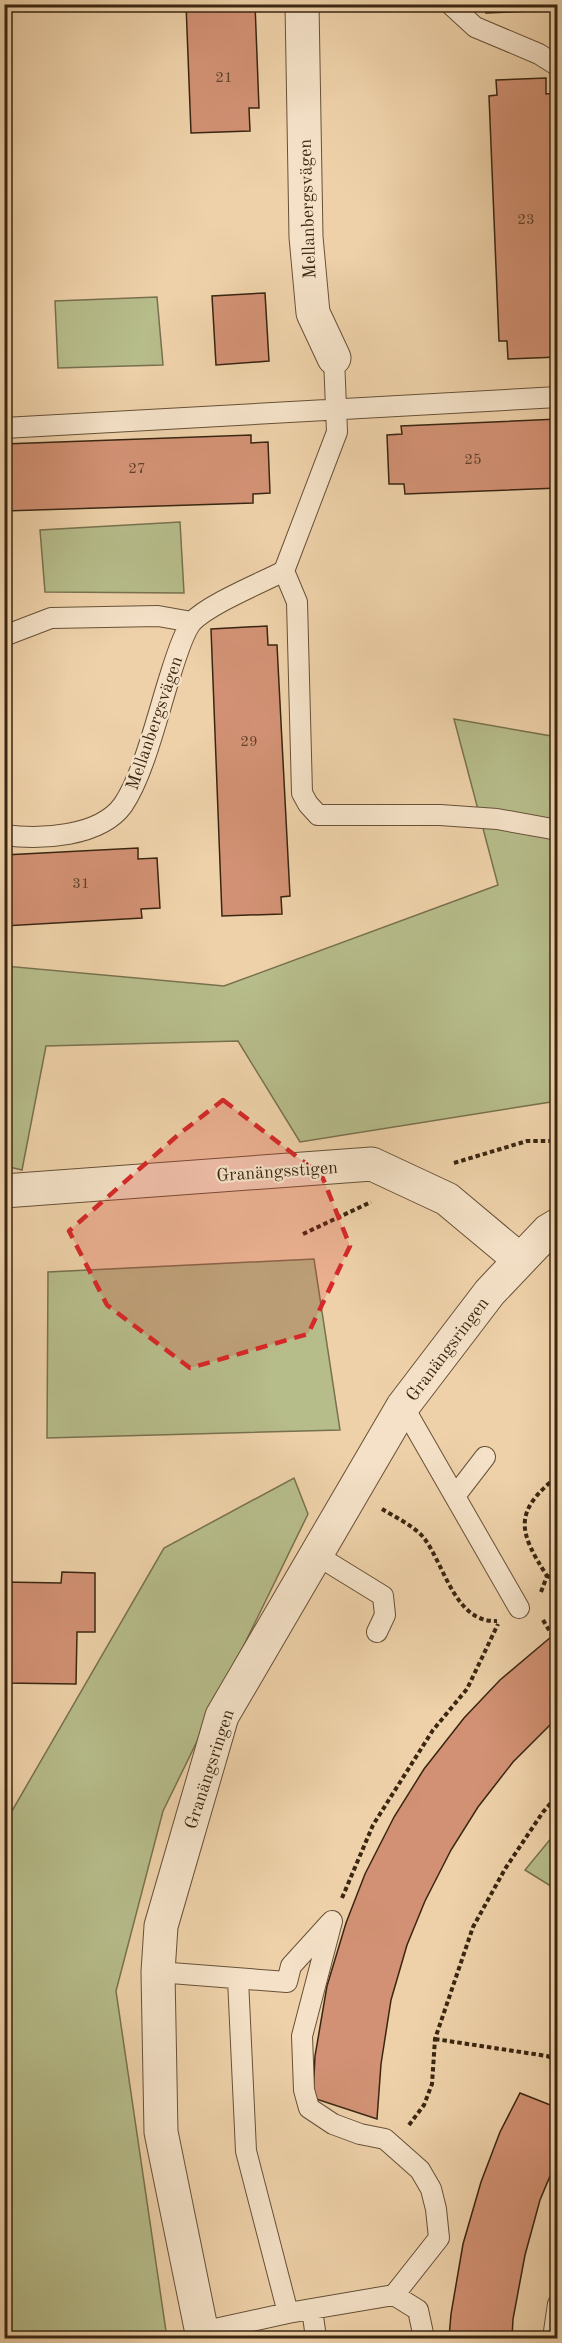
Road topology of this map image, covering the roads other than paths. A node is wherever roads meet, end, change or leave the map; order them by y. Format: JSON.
{"nodes":[{"id":1,"x":302,"y":4,"type":"edge"},
{"id":2,"x":450,"y":4,"type":"edge"},
{"id":3,"x":558,"y":66,"type":"edge"},
{"id":4,"x":334,"y":358,"type":"joint"},
{"id":5,"x":558,"y":397,"type":"edge"},
{"id":6,"x":336,"y":409,"type":"junction"},
{"id":7,"x":4,"y":428,"type":"edge"},
{"id":8,"x":284,"y":571,"type":"junction"},
{"id":9,"x":192,"y":622,"type":"junction"},
{"id":10,"x":4,"y":636,"type":"edge"},
{"id":11,"x":558,"y":830,"type":"edge"},
{"id":12,"x":4,"y":835,"type":"edge"},
{"id":13,"x":4,"y":1191,"type":"edge"},
{"id":14,"x":558,"y":1225,"type":"edge"},
{"id":15,"x":520,"y":1260,"type":"junction"},
{"id":16,"x":404,"y":1406,"type":"junction"},
{"id":17,"x":485,"y":1456,"type":"dead end"},
{"id":18,"x":455,"y":1496,"type":"junction"},
{"id":19,"x":318,"y":1556,"type":"junction"},
{"id":20,"x":519,"y":1608,"type":"dead end"},
{"id":21,"x":377,"y":1632,"type":"dead end"},
{"id":22,"x":158,"y":1972,"type":"junction"},
{"id":23,"x":238,"y":1979,"type":"junction"},
{"id":24,"x":394,"y":2295,"type":"junction"},
{"id":25,"x":558,"y":2304,"type":"edge"},
{"id":26,"x":312,"y":2309,"type":"junction"},
{"id":27,"x":288,"y":2313,"type":"junction"},
{"id":28,"x":202,"y":2335,"type":"edge"},
{"id":29,"x":316,"y":2338,"type":"edge"},
{"id":30,"x":424,"y":2338,"type":"edge"},
{"id":31,"x":553,"y":2338,"type":"edge"}],
"edges":[{"from":1,"to":4,"type":"street","name":"Mellanbergsvägen"},
{"from":2,"to":3,"type":"lane"},
{"from":4,"to":6,"type":"lane","name":"Mellanbergsvägen"},
{"from":5,"to":6,"type":"lane"},
{"from":6,"to":7,"type":"lane"},
{"from":6,"to":8,"type":"lane","name":"Mellanbergsvägen"},
{"from":8,"to":9,"type":"lane"},
{"from":8,"to":11,"type":"lane"},
{"from":9,"to":10,"type":"lane"},
{"from":9,"to":12,"type":"lane","name":"Mellanbergsvägen"},
{"from":13,"to":15,"type":"street","name":"Granängsstigen"},
{"from":14,"to":15,"type":"street","name":"Granängsringen"},
{"from":15,"to":16,"type":"street","name":"Granängsringen"},
{"from":16,"to":18,"type":"lane"},
{"from":16,"to":19,"type":"street","name":"Granängsringen"},
{"from":17,"to":18,"type":"lane"},
{"from":18,"to":20,"type":"lane"},
{"from":19,"to":21,"type":"lane"},
{"from":19,"to":22,"type":"street","name":"Granängsringen"},
{"from":22,"to":23,"type":"lane"},
{"from":22,"to":28,"type":"street","name":"Granängsringen"},
{"from":23,"to":24,"type":"lane"},
{"from":23,"to":27,"type":"lane"},
{"from":24,"to":26,"type":"lane"},
{"from":24,"to":30,"type":"lane"},
{"from":25,"to":31,"type":"lane"},
{"from":26,"to":27,"type":"lane"},
{"from":26,"to":29,"type":"lane"},
{"from":27,"to":28,"type":"lane"}]}
